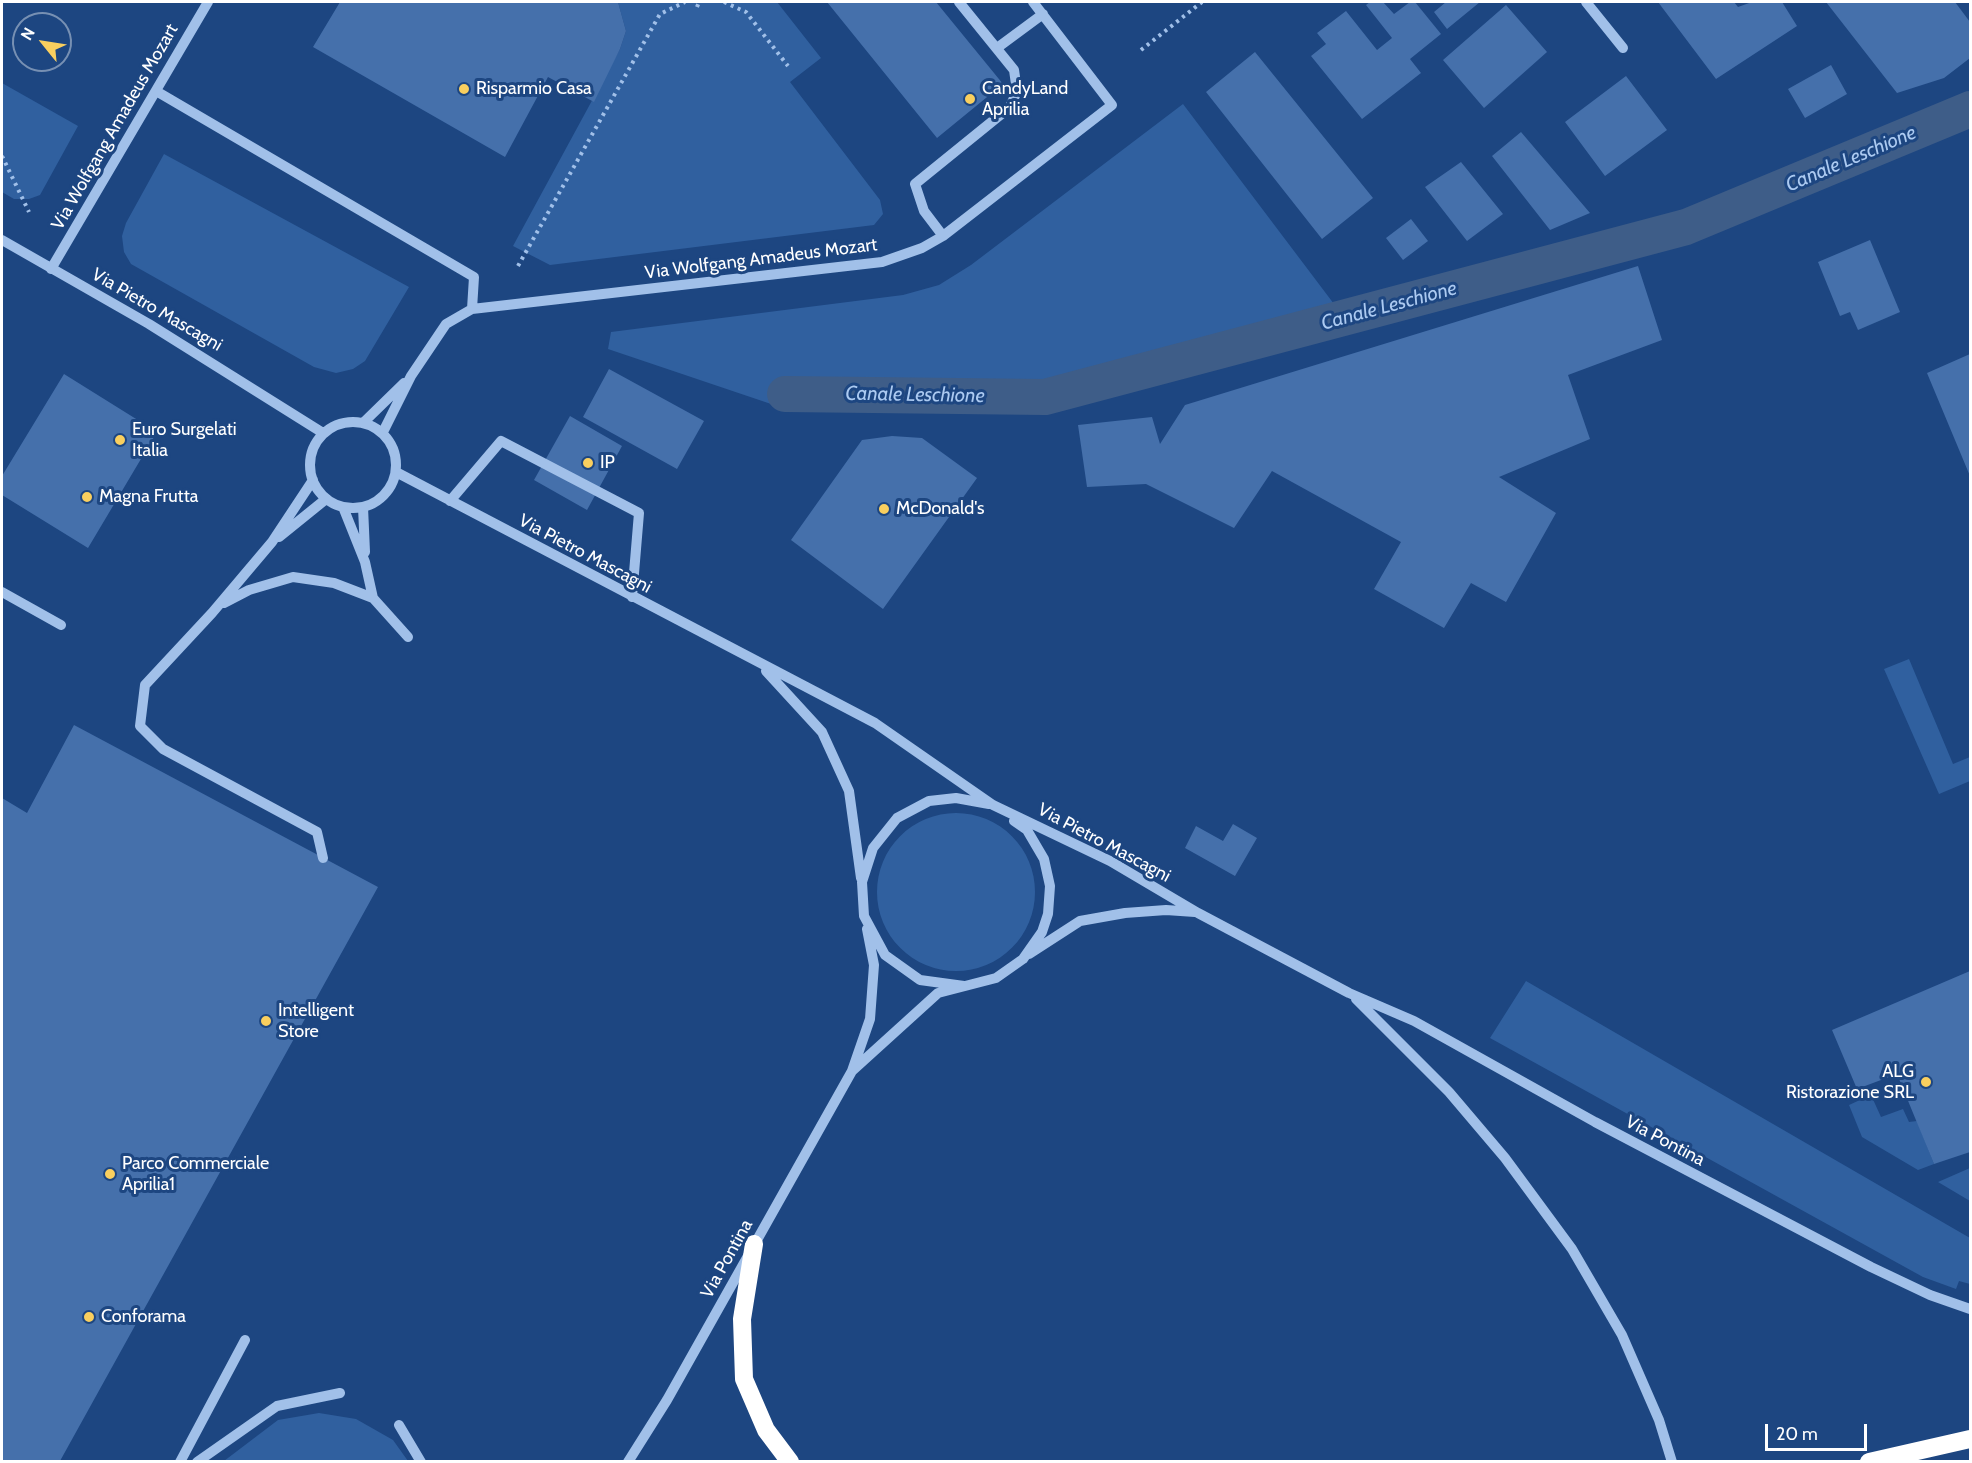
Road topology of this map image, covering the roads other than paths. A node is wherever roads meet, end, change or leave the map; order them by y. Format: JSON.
{"nodes":[{"id":1,"x":208,"y":2,"type":"edge"},
{"id":2,"x":960,"y":2,"type":"edge"},
{"id":3,"x":1033,"y":2,"type":"edge"},
{"id":4,"x":1586,"y":2,"type":"edge"},
{"id":5,"x":1043,"y":14,"type":"junction"},
{"id":6,"x":997,"y":48,"type":"junction"},
{"id":7,"x":1623,"y":48,"type":"dead end"},
{"id":8,"x":156,"y":91,"type":"junction"},
{"id":9,"x":943,"y":236,"type":"junction"},
{"id":10,"x":2,"y":240,"type":"edge"},
{"id":11,"x":51,"y":269,"type":"junction"},
{"id":12,"x":472,"y":309,"type":"junction"},
{"id":13,"x":411,"y":376,"type":"junction"},
{"id":14,"x":364,"y":422,"type":"junction"},
{"id":15,"x":382,"y":432,"type":"junction"},
{"id":16,"x":323,"y":433,"type":"junction"},
{"id":17,"x":396,"y":472,"type":"junction"},
{"id":18,"x":312,"y":480,"type":"junction"},
{"id":19,"x":326,"y":499,"type":"junction"},
{"id":20,"x":450,"y":501,"type":"junction"},
{"id":21,"x":343,"y":507,"type":"junction"},
{"id":22,"x":363,"y":507,"type":"junction"},
{"id":23,"x":272,"y":542,"type":"junction"},
{"id":24,"x":365,"y":562,"type":"junction"},
{"id":25,"x":2,"y":592,"type":"edge"},
{"id":26,"x":633,"y":597,"type":"junction"},
{"id":27,"x":374,"y":598,"type":"junction"},
{"id":28,"x":219,"y":606,"type":"junction"},
{"id":29,"x":62,"y":626,"type":"dead end"},
{"id":30,"x":408,"y":637,"type":"dead end"},
{"id":31,"x":759,"y":664,"type":"junction"},
{"id":32,"x":993,"y":805,"type":"junction"},
{"id":33,"x":323,"y":858,"type":"dead end"},
{"id":34,"x":862,"y":882,"type":"junction"},
{"id":35,"x":1198,"y":913,"type":"junction"},
{"id":36,"x":864,"y":916,"type":"junction"},
{"id":37,"x":1023,"y":958,"type":"junction"},
{"id":38,"x":964,"y":986,"type":"junction"},
{"id":39,"x":1349,"y":993,"type":"junction"},
{"id":40,"x":852,"y":1071,"type":"junction"},
{"id":41,"x":754,"y":1244,"type":"junction"},
{"id":42,"x":1971,"y":1309,"type":"edge"},
{"id":43,"x":245,"y":1340,"type":"dead end"},
{"id":44,"x":340,"y":1393,"type":"dead end"},
{"id":45,"x":399,"y":1425,"type":"dead end"},
{"id":46,"x":1971,"y":1439,"type":"edge"},
{"id":47,"x":180,"y":1461,"type":"edge"},
{"id":48,"x":197,"y":1461,"type":"edge"},
{"id":49,"x":421,"y":1461,"type":"edge"},
{"id":50,"x":628,"y":1461,"type":"edge"},
{"id":51,"x":790,"y":1461,"type":"edge"},
{"id":52,"x":1672,"y":1461,"type":"edge"},
{"id":53,"x":1869,"y":1461,"type":"edge"}],
"edges":[{"from":1,"to":8,"type":"street","name":"Via Wolfgang Amadeus Mozart"},
{"from":2,"to":6,"type":"street"},
{"from":3,"to":5,"type":"street","name":"Via Wolfgang Amadeus Mozart"},
{"from":4,"to":7,"type":"street"},
{"from":5,"to":6,"type":"street"},
{"from":5,"to":9,"type":"street","name":"Via Wolfgang Amadeus Mozart"},
{"from":6,"to":9,"type":"street"},
{"from":8,"to":11,"type":"street","name":"Via Wolfgang Amadeus Mozart"},
{"from":8,"to":12,"type":"street"},
{"from":9,"to":12,"type":"street","name":"Via Wolfgang Amadeus Mozart"},
{"from":10,"to":11,"type":"street","name":"Via Pietro Mascagni"},
{"from":11,"to":16,"type":"street","name":"Via Pietro Mascagni"},
{"from":12,"to":13,"type":"street","name":"Via Wolfgang Amadeus Mozart"},
{"from":13,"to":14,"type":"street","name":"Via Wolfgang Amadeus Mozart"},
{"from":13,"to":15,"type":"street","name":"Via Wolfgang Amadeus Mozart"},
{"from":14,"to":15,"type":"street"},
{"from":14,"to":16,"type":"street"},
{"from":15,"to":17,"type":"street"},
{"from":16,"to":18,"type":"street"},
{"from":17,"to":20,"type":"street","name":"Via Pietro Mascagni"},
{"from":17,"to":22,"type":"street"},
{"from":18,"to":19,"type":"street"},
{"from":18,"to":23,"type":"street"},
{"from":19,"to":21,"type":"street"},
{"from":19,"to":23,"type":"street"},
{"from":20,"to":26,"type":"street","name":"Via Pietro Mascagni"},
{"from":20,"to":26,"type":"street"},
{"from":21,"to":22,"type":"street"},
{"from":21,"to":24,"type":"street"},
{"from":22,"to":24,"type":"street"},
{"from":23,"to":28,"type":"street"},
{"from":24,"to":27,"type":"street"},
{"from":25,"to":29,"type":"street"},
{"from":26,"to":31,"type":"street","name":"Via Pietro Mascagni"},
{"from":27,"to":28,"type":"street"},
{"from":27,"to":30,"type":"street"},
{"from":28,"to":33,"type":"street"},
{"from":31,"to":32,"type":"street","name":"Via Pietro Mascagni"},
{"from":31,"to":34,"type":"street","name":"Via Pietro Mascagni"},
{"from":32,"to":34,"type":"street","name":"Via Pietro Mascagni"},
{"from":32,"to":35,"type":"street","name":"Via Pietro Mascagni"},
{"from":32,"to":37,"type":"street","name":"Via Pietro Mascagni"},
{"from":34,"to":36,"type":"street","name":"Via Pietro Mascagni"},
{"from":35,"to":37,"type":"street","name":"Via Pietro Mascagni"},
{"from":35,"to":39,"type":"street","name":"Via Pietro Mascagni"},
{"from":36,"to":38,"type":"street","name":"Via Pietro Mascagni"},
{"from":36,"to":40,"type":"street","name":"Via Pietro Mascagni"},
{"from":37,"to":38,"type":"street","name":"Via Pietro Mascagni"},
{"from":38,"to":40,"type":"street","name":"Via Pietro Mascagni"},
{"from":39,"to":42,"type":"street","name":"Via Pontina"},
{"from":39,"to":52,"type":"street"},
{"from":40,"to":41,"type":"street","name":"Via Pontina"},
{"from":41,"to":50,"type":"street","name":"Via Pontina"},
{"from":41,"to":51,"type":"highway"},
{"from":43,"to":47,"type":"street"},
{"from":44,"to":48,"type":"street"},
{"from":45,"to":49,"type":"street"},
{"from":46,"to":53,"type":"highway"}]}
